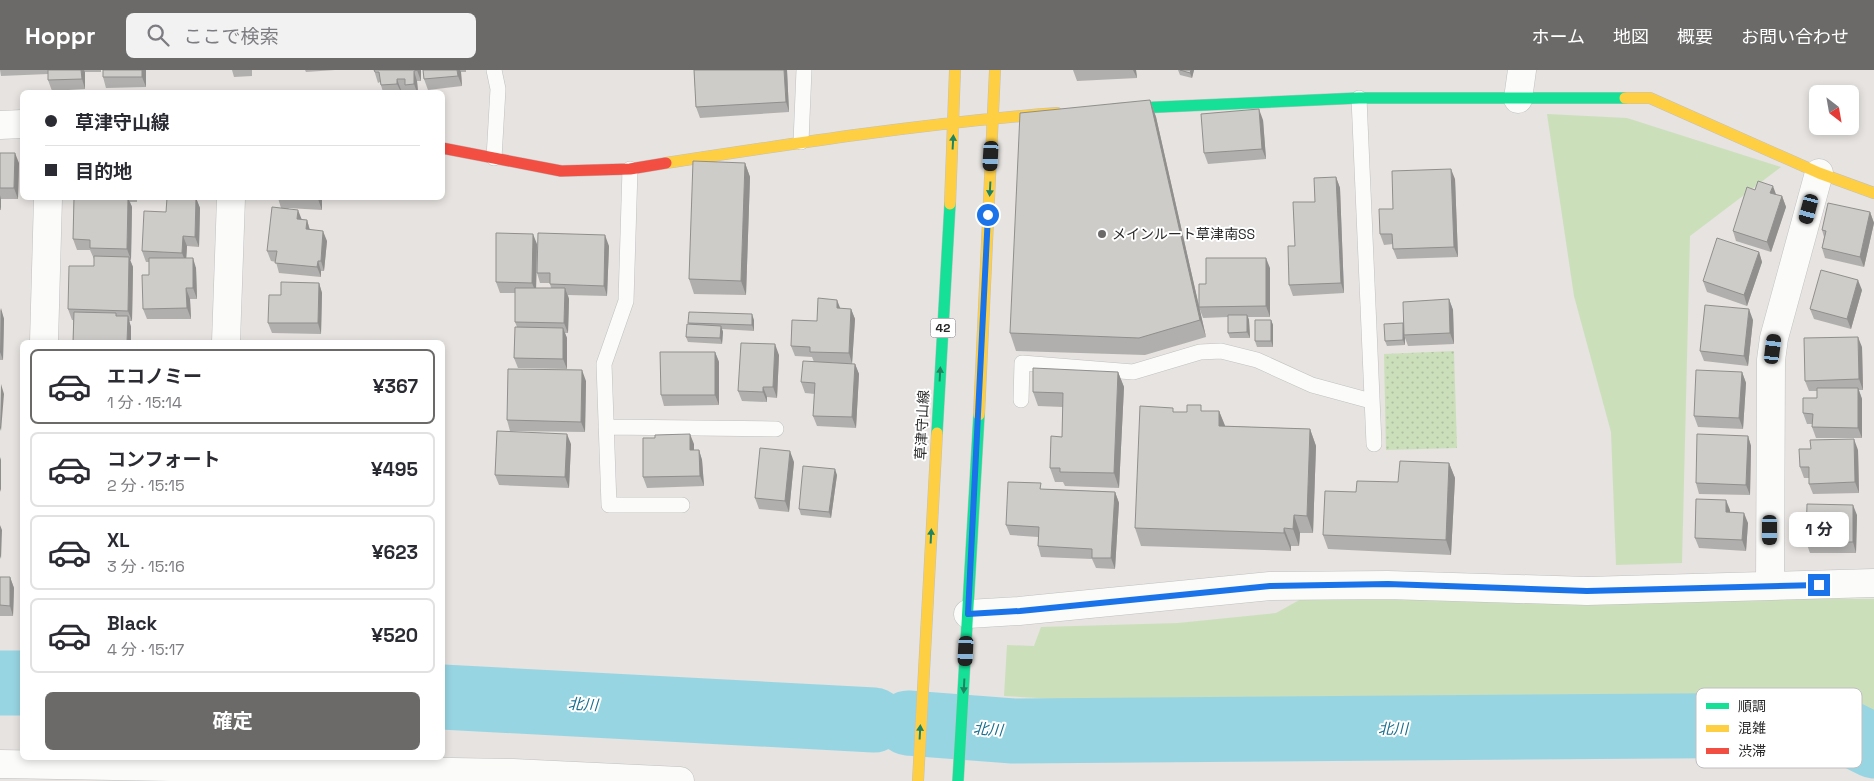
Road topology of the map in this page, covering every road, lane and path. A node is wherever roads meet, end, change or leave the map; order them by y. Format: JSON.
{"nodes":[{"id":1,"x":494,"y":70,"type":"edge"},
{"id":2,"x":804,"y":70,"type":"edge"},
{"id":3,"x":955,"y":70,"type":"edge"},
{"id":4,"x":995,"y":70,"type":"edge"},
{"id":5,"x":1522,"y":70,"type":"edge"},
{"id":6,"x":1359,"y":98,"type":"junction"},
{"id":7,"x":1518,"y":99,"type":"junction"},
{"id":8,"x":1108,"y":109,"type":"edge"},
{"id":9,"x":1070,"y":112,"type":"edge"},
{"id":10,"x":993,"y":118,"type":"junction"},
{"id":11,"x":954,"y":122,"type":"junction"},
{"id":12,"x":20,"y":124,"type":"edge"},
{"id":13,"x":0,"y":125,"type":"edge"},
{"id":14,"x":800,"y":142,"type":"junction"},
{"id":15,"x":445,"y":149,"type":"edge"},
{"id":16,"x":494,"y":158,"type":"junction"},
{"id":17,"x":630,"y":169,"type":"junction"},
{"id":18,"x":1819,"y":173,"type":"junction"},
{"id":19,"x":1874,"y":193,"type":"edge"},
{"id":20,"x":48,"y":200,"type":"edge"},
{"id":21,"x":231,"y":200,"type":"edge"},
{"id":22,"x":44,"y":340,"type":"edge"},
{"id":23,"x":226,"y":340,"type":"edge"},
{"id":24,"x":1021,"y":400,"type":"dead end"},
{"id":25,"x":1372,"y":401,"type":"junction"},
{"id":26,"x":606,"y":427,"type":"junction"},
{"id":27,"x":776,"y":429,"type":"dead end"},
{"id":28,"x":1374,"y":444,"type":"dead end"},
{"id":29,"x":682,"y":505,"type":"dead end"},
{"id":30,"x":1874,"y":583,"type":"edge"},
{"id":31,"x":1770,"y":586,"type":"junction"},
{"id":32,"x":968,"y":614,"type":"junction"},
{"id":33,"x":0,"y":764,"type":"edge"},
{"id":34,"x":680,"y":781,"type":"edge"},
{"id":35,"x":918,"y":781,"type":"edge"},
{"id":36,"x":958,"y":781,"type":"edge"}],
"edges":[{"from":1,"to":16,"type":"lane"},
{"from":2,"to":14,"type":"lane"},
{"from":3,"to":11,"type":"street","name":"草津守山線","number":"42"},
{"from":4,"to":10,"type":"street"},
{"from":5,"to":7,"type":"street"},
{"from":6,"to":7,"type":"street"},
{"from":6,"to":8,"type":"street"},
{"from":6,"to":25,"type":"lane"},
{"from":7,"to":18,"type":"street"},
{"from":9,"to":10,"type":"street"},
{"from":10,"to":11,"type":"street"},
{"from":10,"to":32,"type":"street","one_way":true},
{"from":11,"to":14,"type":"street"},
{"from":35,"to":11,"type":"street","name":"草津守山線","number":"42","one_way":true},
{"from":12,"to":13,"type":"street"},
{"from":14,"to":17,"type":"street"},
{"from":15,"to":16,"type":"street"},
{"from":16,"to":17,"type":"street"},
{"from":17,"to":26,"type":"lane"},
{"from":18,"to":19,"type":"street"},
{"from":18,"to":31,"type":"street"},
{"from":20,"to":22,"type":"street"},
{"from":21,"to":23,"type":"street"},
{"from":24,"to":25,"type":"lane"},
{"from":25,"to":28,"type":"lane"},
{"from":26,"to":27,"type":"lane"},
{"from":26,"to":29,"type":"lane"},
{"from":30,"to":31,"type":"street"},
{"from":31,"to":32,"type":"street"},
{"from":32,"to":36,"type":"street","one_way":true},
{"from":33,"to":34,"type":"street"}]}
